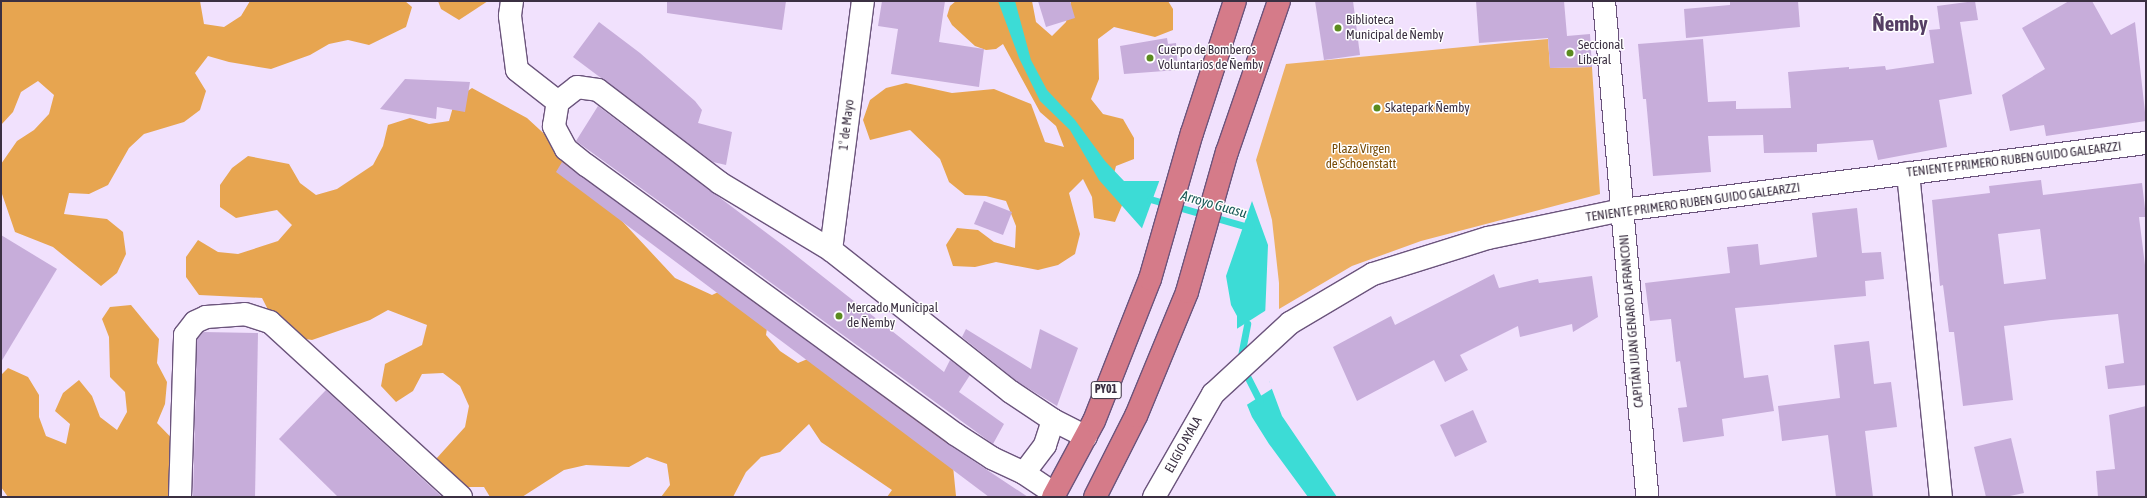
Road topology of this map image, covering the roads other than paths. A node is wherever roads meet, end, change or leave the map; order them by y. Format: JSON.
{"nodes":[{"id":1,"x":512,"y":1,"type":"edge"},
{"id":2,"x":863,"y":1,"type":"edge"},
{"id":3,"x":1235,"y":1,"type":"edge"},
{"id":4,"x":1279,"y":1,"type":"edge"},
{"id":5,"x":1604,"y":1,"type":"edge"},
{"id":6,"x":558,"y":102,"type":"junction"},
{"id":7,"x":2146,"y":143,"type":"edge"},
{"id":8,"x":1908,"y":173,"type":"junction"},
{"id":9,"x":1622,"y":210,"type":"junction"},
{"id":10,"x":831,"y":250,"type":"junction"},
{"id":11,"x":1213,"y":394,"type":"joint"},
{"id":12,"x":1053,"y":420,"type":"junction"},
{"id":13,"x":1086,"y":437,"type":"junction"},
{"id":14,"x":1024,"y":473,"type":"junction"},
{"id":15,"x":1054,"y":496,"type":"edge"},
{"id":16,"x":180,"y":497,"type":"edge"},
{"id":17,"x":461,"y":497,"type":"edge"},
{"id":18,"x":1095,"y":497,"type":"edge"},
{"id":19,"x":1154,"y":497,"type":"edge"},
{"id":20,"x":1647,"y":497,"type":"edge"},
{"id":21,"x":1941,"y":497,"type":"edge"}],
"edges":[{"from":1,"to":6,"type":"street"},
{"from":2,"to":10,"type":"street","name":"1º de Mayo"},
{"from":3,"to":13,"type":"highway","number":"PY01"},
{"from":4,"to":18,"type":"highway","number":"PY01"},
{"from":5,"to":9,"type":"street","name":"CAPITÁN JUAN GENARO LAFRANCONI"},
{"from":6,"to":10,"type":"street"},
{"from":6,"to":14,"type":"street"},
{"from":7,"to":8,"type":"street","name":"TENIENTE PRIMERO RUBEN GUIDO GALEARZZI"},
{"from":8,"to":9,"type":"street","name":"TENIENTE PRIMERO RUBEN GUIDO GALEARZZI"},
{"from":8,"to":21,"type":"street"},
{"from":9,"to":11,"type":"street","name":"TENIENTE PRIMERO RUBEN GUIDO GALEARZZI"},
{"from":9,"to":20,"type":"street","name":"CAPITÁN JUAN GENARO LAFRANCONI"},
{"from":10,"to":12,"type":"street"},
{"from":11,"to":19,"type":"street","name":"ELIGIO AYALA"},
{"from":12,"to":13,"type":"street"},
{"from":12,"to":14,"type":"street"},
{"from":13,"to":15,"type":"highway","number":"PY01"},
{"from":14,"to":15,"type":"street"},
{"from":16,"to":17,"type":"street"}]}
